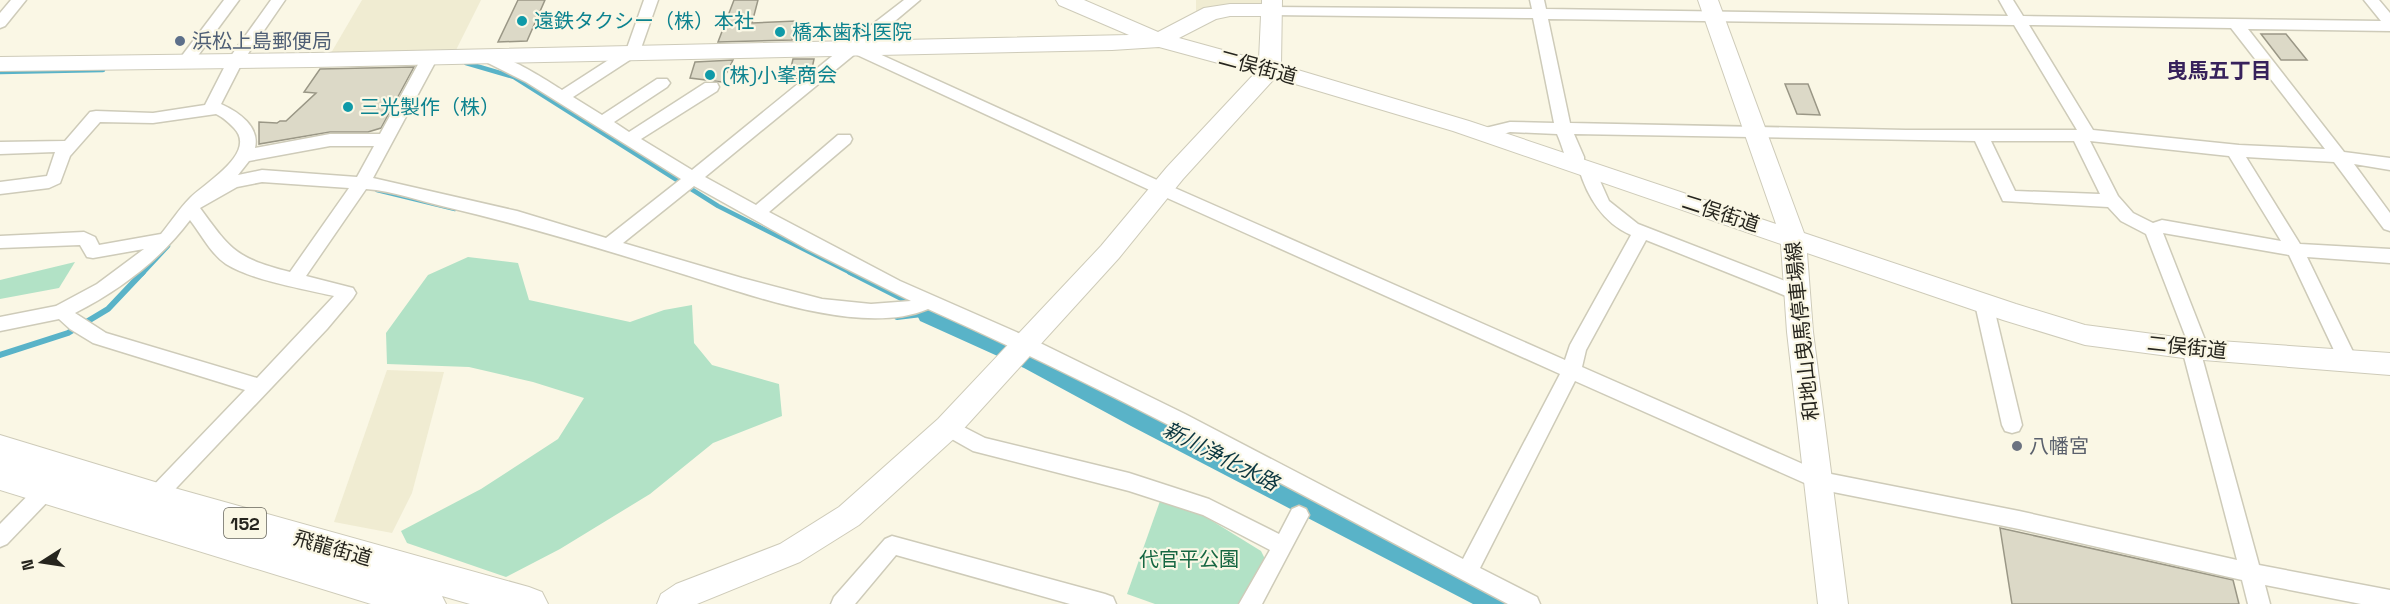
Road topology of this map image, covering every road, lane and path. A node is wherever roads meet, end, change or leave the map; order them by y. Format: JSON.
{"nodes":[{"id":1,"x":19,"y":0,"type":"edge"},
{"id":2,"x":231,"y":0,"type":"edge"},
{"id":3,"x":278,"y":0,"type":"edge"},
{"id":4,"x":651,"y":0,"type":"edge"},
{"id":5,"x":913,"y":0,"type":"edge"},
{"id":6,"x":1066,"y":0,"type":"edge"},
{"id":7,"x":2007,"y":0,"type":"edge"},
{"id":8,"x":2371,"y":0,"type":"edge"},
{"id":9,"x":1272,"y":5,"type":"edge"},
{"id":10,"x":1539,"y":7,"type":"edge"},
{"id":11,"x":1711,"y":8,"type":"edge"},
{"id":12,"x":2019,"y":21,"type":"junction"},
{"id":13,"x":0,"y":22,"type":"edge"},
{"id":14,"x":2235,"y":23,"type":"junction"},
{"id":15,"x":2390,"y":24,"type":"edge"},
{"id":16,"x":1159,"y":40,"type":"junction"},
{"id":17,"x":852,"y":47,"type":"junction"},
{"id":18,"x":634,"y":51,"type":"junction"},
{"id":19,"x":485,"y":56,"type":"junction"},
{"id":20,"x":186,"y":61,"type":"junction"},
{"id":21,"x":428,"y":61,"type":"junction"},
{"id":22,"x":0,"y":64,"type":"edge"},
{"id":23,"x":234,"y":64,"type":"junction"},
{"id":24,"x":1270,"y":70,"type":"junction"},
{"id":25,"x":663,"y":83,"type":"dead end"},
{"id":26,"x":711,"y":87,"type":"dead end"},
{"id":27,"x":562,"y":97,"type":"junction"},
{"id":28,"x":216,"y":109,"type":"junction"},
{"id":29,"x":603,"y":122,"type":"junction"},
{"id":30,"x":1563,"y":128,"type":"junction"},
{"id":31,"x":1756,"y":133,"type":"junction"},
{"id":32,"x":1483,"y":134,"type":"junction"},
{"id":33,"x":2084,"y":135,"type":"junction"},
{"id":34,"x":1981,"y":136,"type":"junction"},
{"id":35,"x":630,"y":139,"type":"junction"},
{"id":36,"x":844,"y":139,"type":"dead end"},
{"id":37,"x":384,"y":140,"type":"junction"},
{"id":38,"x":69,"y":146,"type":"junction"},
{"id":39,"x":0,"y":147,"type":"edge"},
{"id":40,"x":2234,"y":151,"type":"junction"},
{"id":41,"x":245,"y":156,"type":"junction"},
{"id":42,"x":2339,"y":157,"type":"junction"},
{"id":43,"x":2390,"y":164,"type":"edge"},
{"id":44,"x":1581,"y":166,"type":"junction"},
{"id":45,"x":362,"y":183,"type":"junction"},
{"id":46,"x":689,"y":183,"type":"junction"},
{"id":47,"x":0,"y":188,"type":"edge"},
{"id":48,"x":1161,"y":189,"type":"junction"},
{"id":49,"x":2113,"y":201,"type":"junction"},
{"id":50,"x":193,"y":205,"type":"junction"},
{"id":51,"x":757,"y":213,"type":"junction"},
{"id":52,"x":2390,"y":225,"type":"edge"},
{"id":53,"x":2153,"y":230,"type":"junction"},
{"id":54,"x":1641,"y":233,"type":"junction"},
{"id":55,"x":1793,"y":237,"type":"junction"},
{"id":56,"x":166,"y":239,"type":"junction"},
{"id":57,"x":0,"y":242,"type":"edge"},
{"id":58,"x":610,"y":244,"type":"junction"},
{"id":59,"x":2295,"y":250,"type":"junction"},
{"id":60,"x":2390,"y":256,"type":"edge"},
{"id":61,"x":295,"y":278,"type":"junction"},
{"id":62,"x":1797,"y":293,"type":"junction"},
{"id":63,"x":919,"y":304,"type":"junction"},
{"id":64,"x":1984,"y":304,"type":"junction"},
{"id":65,"x":62,"y":311,"type":"junction"},
{"id":66,"x":0,"y":324,"type":"edge"},
{"id":67,"x":2196,"y":350,"type":"junction"},
{"id":68,"x":1019,"y":351,"type":"junction"},
{"id":69,"x":2348,"y":360,"type":"junction"},
{"id":70,"x":2390,"y":364,"type":"edge"},
{"id":71,"x":1571,"y":371,"type":"junction"},
{"id":72,"x":260,"y":387,"type":"junction"},
{"id":73,"x":2012,"y":425,"type":"dead end"},
{"id":74,"x":948,"y":427,"type":"junction"},
{"id":75,"x":0,"y":449,"type":"edge"},
{"id":76,"x":0,"y":475,"type":"edge"},
{"id":77,"x":1818,"y":480,"type":"junction"},
{"id":78,"x":46,"y":490,"type":"junction"},
{"id":79,"x":154,"y":497,"type":"junction"},
{"id":80,"x":1299,"y":516,"type":"dead end"},
{"id":81,"x":0,"y":538,"type":"edge"},
{"id":82,"x":1283,"y":547,"type":"junction"},
{"id":83,"x":1467,"y":572,"type":"junction"},
{"id":84,"x":2251,"y":573,"type":"junction"},
{"id":85,"x":2390,"y":600,"type":"edge"},
{"id":86,"x":427,"y":604,"type":"edge"},
{"id":87,"x":529,"y":604,"type":"edge"},
{"id":88,"x":672,"y":604,"type":"edge"},
{"id":89,"x":842,"y":604,"type":"edge"},
{"id":90,"x":1106,"y":604,"type":"edge"},
{"id":91,"x":1250,"y":604,"type":"edge"},
{"id":92,"x":1529,"y":604,"type":"edge"},
{"id":93,"x":1833,"y":604,"type":"edge"},
{"id":94,"x":2259,"y":604,"type":"edge"}],
"edges":[{"from":1,"to":13,"type":"street"},
{"from":2,"to":20,"type":"street"},
{"from":3,"to":23,"type":"street"},
{"from":4,"to":18,"type":"street"},
{"from":5,"to":17,"type":"street"},
{"from":6,"to":16,"type":"street","name":"二俣街道"},
{"from":7,"to":12,"type":"street"},
{"from":8,"to":15,"type":"street"},
{"from":9,"to":10,"type":"street"},
{"from":9,"to":16,"type":"street"},
{"from":9,"to":24,"type":"street"},
{"from":10,"to":11,"type":"street"},
{"from":10,"to":30,"type":"street"},
{"from":11,"to":12,"type":"street"},
{"from":11,"to":31,"type":"street","name":"和地山曳馬停車場線"},
{"from":12,"to":14,"type":"street"},
{"from":12,"to":33,"type":"street"},
{"from":14,"to":15,"type":"street"},
{"from":14,"to":42,"type":"street"},
{"from":16,"to":17,"type":"street"},
{"from":16,"to":24,"type":"street","name":"二俣街道"},
{"from":17,"to":18,"type":"street"},
{"from":17,"to":46,"type":"street"},
{"from":17,"to":48,"type":"street"},
{"from":18,"to":19,"type":"street"},
{"from":18,"to":27,"type":"street"},
{"from":19,"to":21,"type":"street"},
{"from":19,"to":27,"type":"street"},
{"from":20,"to":22,"type":"street"},
{"from":20,"to":23,"type":"street"},
{"from":21,"to":23,"type":"street"},
{"from":21,"to":37,"type":"street"},
{"from":23,"to":28,"type":"street"},
{"from":24,"to":32,"type":"street","name":"二俣街道"},
{"from":24,"to":48,"type":"street"},
{"from":25,"to":29,"type":"street"},
{"from":26,"to":35,"type":"street"},
{"from":27,"to":29,"type":"street"},
{"from":28,"to":38,"type":"street"},
{"from":28,"to":41,"type":"street"},
{"from":29,"to":35,"type":"street"},
{"from":30,"to":31,"type":"street"},
{"from":30,"to":32,"type":"street"},
{"from":30,"to":44,"type":"street"},
{"from":31,"to":34,"type":"street"},
{"from":31,"to":55,"type":"street","name":"和地山曳馬停車場線"},
{"from":32,"to":44,"type":"street","name":"二俣街道"},
{"from":33,"to":34,"type":"street"},
{"from":33,"to":40,"type":"street"},
{"from":33,"to":49,"type":"street"},
{"from":34,"to":49,"type":"street"},
{"from":35,"to":46,"type":"street"},
{"from":36,"to":51,"type":"street"},
{"from":37,"to":41,"type":"street"},
{"from":37,"to":45,"type":"street"},
{"from":38,"to":39,"type":"street"},
{"from":38,"to":47,"type":"street"},
{"from":40,"to":42,"type":"street"},
{"from":40,"to":59,"type":"street"},
{"from":41,"to":50,"type":"street"},
{"from":42,"to":43,"type":"street"},
{"from":42,"to":52,"type":"street"},
{"from":44,"to":54,"type":"street"},
{"from":44,"to":55,"type":"street","name":"二俣街道"},
{"from":45,"to":50,"type":"street"},
{"from":45,"to":58,"type":"street"},
{"from":45,"to":61,"type":"street"},
{"from":46,"to":51,"type":"street"},
{"from":46,"to":58,"type":"street"},
{"from":48,"to":68,"type":"street"},
{"from":48,"to":71,"type":"street"},
{"from":49,"to":53,"type":"street"},
{"from":50,"to":56,"type":"street"},
{"from":50,"to":61,"type":"street"},
{"from":51,"to":63,"type":"street"},
{"from":53,"to":59,"type":"street"},
{"from":53,"to":67,"type":"street"},
{"from":54,"to":62,"type":"street"},
{"from":54,"to":71,"type":"street"},
{"from":55,"to":62,"type":"street","name":"和地山曳馬停車場線"},
{"from":55,"to":64,"type":"street","name":"二俣街道"},
{"from":56,"to":57,"type":"street"},
{"from":56,"to":65,"type":"street"},
{"from":58,"to":63,"type":"street"},
{"from":59,"to":60,"type":"street"},
{"from":59,"to":69,"type":"street"},
{"from":61,"to":72,"type":"street"},
{"from":62,"to":77,"type":"street","name":"和地山曳馬停車場線"},
{"from":63,"to":68,"type":"street"},
{"from":64,"to":67,"type":"street","name":"二俣街道"},
{"from":64,"to":73,"type":"street"},
{"from":65,"to":66,"type":"street"},
{"from":65,"to":72,"type":"street"},
{"from":67,"to":69,"type":"street","name":"二俣街道"},
{"from":67,"to":84,"type":"street"},
{"from":68,"to":74,"type":"street"},
{"from":68,"to":83,"type":"street"},
{"from":69,"to":70,"type":"street","name":"二俣街道"},
{"from":71,"to":77,"type":"street"},
{"from":71,"to":83,"type":"street"},
{"from":72,"to":79,"type":"street"},
{"from":74,"to":82,"type":"street"},
{"from":74,"to":88,"type":"street"},
{"from":75,"to":79,"type":"highway","name":"飛龍街道","number":"152"},
{"from":76,"to":78,"type":"highway","name":"飛龍街道","number":"152"},
{"from":77,"to":84,"type":"street"},
{"from":77,"to":93,"type":"street","name":"和地山曳馬停車場線"},
{"from":78,"to":81,"type":"street"},
{"from":78,"to":86,"type":"highway","name":"飛龍街道","number":"152"},
{"from":79,"to":87,"type":"highway","name":"飛龍街道","number":"152"},
{"from":80,"to":82,"type":"street"},
{"from":82,"to":91,"type":"street"},
{"from":83,"to":92,"type":"street"},
{"from":84,"to":85,"type":"street"},
{"from":84,"to":94,"type":"street"},
{"from":89,"to":90,"type":"street"}]}
